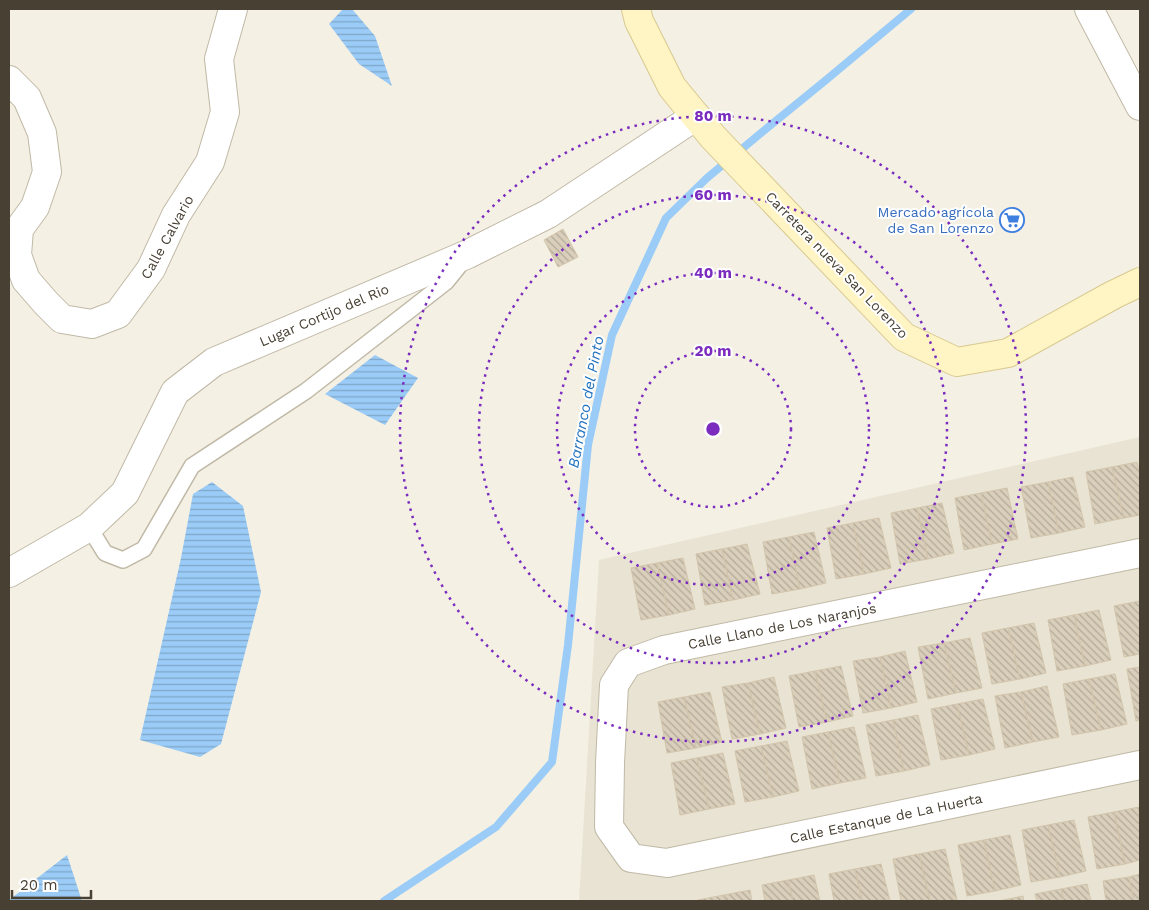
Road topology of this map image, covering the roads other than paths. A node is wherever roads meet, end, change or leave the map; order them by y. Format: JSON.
{"nodes":[{"id":1,"x":233,"y":9,"type":"edge"},
{"id":2,"x":636,"y":9,"type":"edge"},
{"id":3,"x":1089,"y":9,"type":"edge"},
{"id":4,"x":9,"y":80,"type":"edge"},
{"id":5,"x":1140,"y":106,"type":"edge"},
{"id":6,"x":696,"y":116,"type":"junction"},
{"id":7,"x":468,"y":254,"type":"junction"},
{"id":8,"x":1140,"y":282,"type":"edge"},
{"id":9,"x":89,"y":527,"type":"junction"},
{"id":10,"x":1140,"y":553,"type":"edge"},
{"id":11,"x":9,"y":573,"type":"edge"},
{"id":12,"x":1140,"y":765,"type":"edge"},
{"id":13,"x":631,"y":858,"type":"joint"}],
"edges":[{"from":1,"to":4,"type":"street","name":"Calle Calvario"},
{"from":2,"to":6,"type":"street","name":"Carretera nueva San Lorenzo"},
{"from":3,"to":5,"type":"street"},
{"from":6,"to":7,"type":"street","name":"Lugar Cortijo del Rio"},
{"from":6,"to":8,"type":"street","name":"Carretera nueva San Lorenzo"},
{"from":7,"to":9,"type":"street","name":"Lugar Cortijo del Rio"},
{"from":7,"to":9,"type":"lane"},
{"from":9,"to":11,"type":"street","name":"Lugar Cortijo del Rio"},
{"from":10,"to":13,"type":"street","name":"Calle Llano de Los Naranjos"},
{"from":12,"to":13,"type":"street","name":"Calle Estanque de La Huerta"}]}
